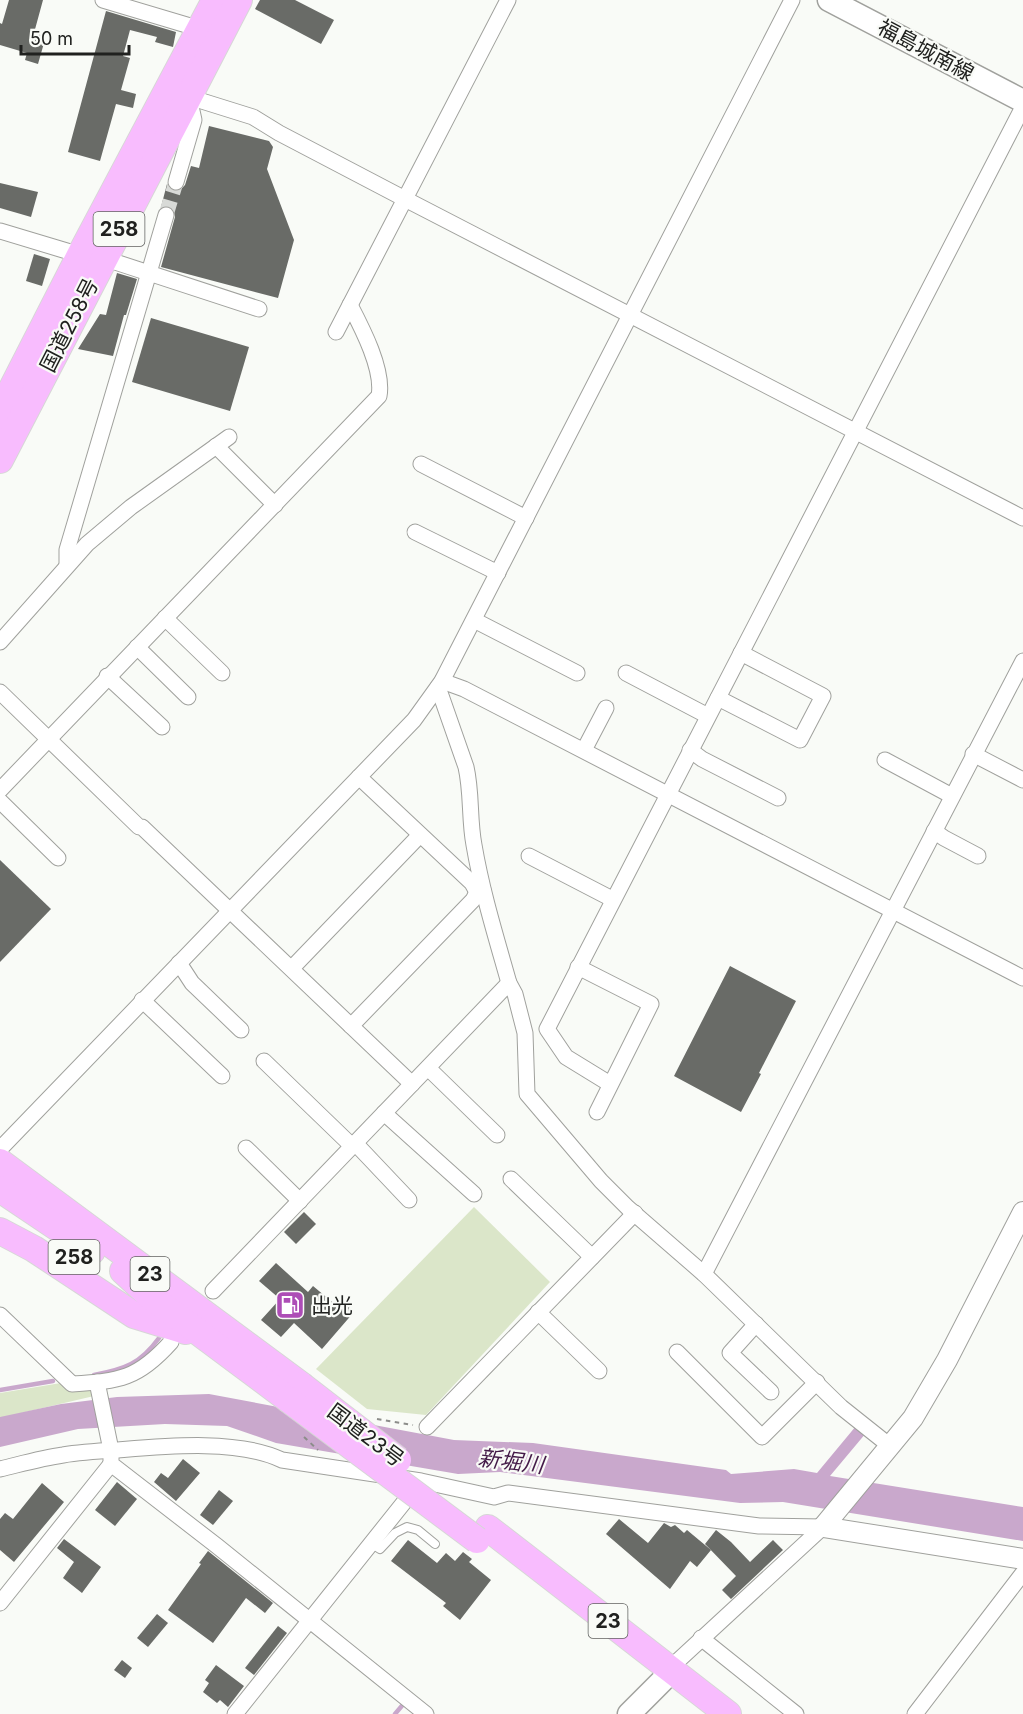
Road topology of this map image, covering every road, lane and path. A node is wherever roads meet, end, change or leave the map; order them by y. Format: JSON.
{"nodes":[{"id":1,"x":103,"y":0,"type":"edge"},
{"id":2,"x":215,"y":0,"type":"edge"},
{"id":3,"x":239,"y":0,"type":"edge"},
{"id":4,"x":507,"y":0,"type":"edge"},
{"id":5,"x":792,"y":0,"type":"edge"},
{"id":6,"x":829,"y":0,"type":"edge"},
{"id":7,"x":200,"y":29,"type":"junction"},
{"id":8,"x":189,"y":97,"type":"junction"},
{"id":9,"x":1023,"y":101,"type":"edge"},
{"id":10,"x":1023,"y":107,"type":"edge"},
{"id":11,"x":176,"y":182,"type":"tunnel mouth"},
{"id":12,"x":405,"y":199,"type":"junction"},
{"id":13,"x":166,"y":215,"type":"tunnel mouth"},
{"id":14,"x":0,"y":231,"type":"edge"},
{"id":15,"x":92,"y":256,"type":"junction"},
{"id":16,"x":149,"y":274,"type":"junction"},
{"id":17,"x":350,"y":305,"type":"junction"},
{"id":18,"x":259,"y":309,"type":"dead end"},
{"id":19,"x":631,"y":315,"type":"junction"},
{"id":20,"x":336,"y":332,"type":"dead end"},
{"id":21,"x":2,"y":409,"type":"edge"},
{"id":22,"x":855,"y":430,"type":"junction"},
{"id":23,"x":0,"y":459,"type":"edge"},
{"id":24,"x":421,"y":464,"type":"dead end"},
{"id":25,"x":275,"y":505,"type":"junction"},
{"id":26,"x":526,"y":518,"type":"junction"},
{"id":27,"x":1023,"y":518,"type":"edge"},
{"id":28,"x":415,"y":532,"type":"dead end"},
{"id":29,"x":68,"y":565,"type":"junction"},
{"id":30,"x":498,"y":573,"type":"junction"},
{"id":31,"x":165,"y":618,"type":"junction"},
{"id":32,"x":474,"y":620,"type":"junction"},
{"id":33,"x":0,"y":642,"type":"edge"},
{"id":34,"x":137,"y":647,"type":"junction"},
{"id":35,"x":741,"y":653,"type":"junction"},
{"id":36,"x":1023,"y":661,"type":"edge"},
{"id":37,"x":222,"y":673,"type":"dead end"},
{"id":38,"x":626,"y":673,"type":"dead end"},
{"id":39,"x":577,"y":674,"type":"dead end"},
{"id":40,"x":107,"y":676,"type":"junction"},
{"id":41,"x":440,"y":684,"type":"junction"},
{"id":42,"x":0,"y":692,"type":"edge"},
{"id":43,"x":188,"y":697,"type":"dead end"},
{"id":44,"x":718,"y":698,"type":"junction"},
{"id":45,"x":606,"y":708,"type":"dead end"},
{"id":46,"x":708,"y":716,"type":"junction"},
{"id":47,"x":162,"y":728,"type":"dead end"},
{"id":48,"x":49,"y":739,"type":"junction"},
{"id":49,"x":584,"y":750,"type":"junction"},
{"id":50,"x":690,"y":750,"type":"junction"},
{"id":51,"x":973,"y":754,"type":"junction"},
{"id":52,"x":885,"y":760,"type":"dead end"},
{"id":53,"x":360,"y":777,"type":"junction"},
{"id":54,"x":1023,"y":780,"type":"edge"},
{"id":55,"x":0,"y":789,"type":"edge"},
{"id":56,"x":667,"y":794,"type":"junction"},
{"id":57,"x":952,"y":796,"type":"junction"},
{"id":58,"x":778,"y":798,"type":"dead end"},
{"id":59,"x":0,"y":801,"type":"edge"},
{"id":60,"x":934,"y":831,"type":"junction"},
{"id":61,"x":420,"y":835,"type":"junction"},
{"id":62,"x":530,"y":856,"type":"dead end"},
{"id":63,"x":978,"y":856,"type":"dead end"},
{"id":64,"x":58,"y":858,"type":"dead end"},
{"id":65,"x":480,"y":891,"type":"junction"},
{"id":66,"x":612,"y":899,"type":"junction"},
{"id":67,"x":231,"y":912,"type":"junction"},
{"id":68,"x":894,"y":912,"type":"junction"},
{"id":69,"x":179,"y":963,"type":"junction"},
{"id":70,"x":578,"y":967,"type":"junction"},
{"id":71,"x":292,"y":969,"type":"junction"},
{"id":72,"x":1023,"y":978,"type":"edge"},
{"id":73,"x":509,"y":983,"type":"junction"},
{"id":74,"x":142,"y":1000,"type":"junction"},
{"id":75,"x":351,"y":1026,"type":"junction"},
{"id":76,"x":547,"y":1029,"type":"junction"},
{"id":77,"x":241,"y":1030,"type":"dead end"},
{"id":78,"x":525,"y":1033,"type":"junction"},
{"id":79,"x":264,"y":1061,"type":"dead end"},
{"id":80,"x":428,"y":1068,"type":"junction"},
{"id":81,"x":222,"y":1076,"type":"dead end"},
{"id":82,"x":412,"y":1084,"type":"junction"},
{"id":83,"x":610,"y":1084,"type":"junction"},
{"id":84,"x":597,"y":1112,"type":"dead end"},
{"id":85,"x":384,"y":1113,"type":"junction"},
{"id":86,"x":497,"y":1135,"type":"dead end"},
{"id":87,"x":353,"y":1144,"type":"junction"},
{"id":88,"x":246,"y":1148,"type":"dead end"},
{"id":89,"x":0,"y":1149,"type":"edge"},
{"id":90,"x":0,"y":1162,"type":"edge"},
{"id":91,"x":512,"y":1179,"type":"dead end"},
{"id":92,"x":0,"y":1189,"type":"edge"},
{"id":93,"x":474,"y":1194,"type":"dead end"},
{"id":94,"x":410,"y":1200,"type":"dead end"},
{"id":95,"x":300,"y":1201,"type":"junction"},
{"id":96,"x":1023,"y":1212,"type":"edge"},
{"id":97,"x":634,"y":1213,"type":"junction"},
{"id":98,"x":0,"y":1214,"type":"edge"},
{"id":99,"x":0,"y":1231,"type":"edge"},
{"id":100,"x":592,"y":1257,"type":"junction"},
{"id":101,"x":704,"y":1274,"type":"junction"},
{"id":102,"x":213,"y":1291,"type":"dead end"},
{"id":103,"x":150,"y":1296,"type":"junction"},
{"id":104,"x":538,"y":1312,"type":"junction"},
{"id":105,"x":0,"y":1314,"type":"edge"},
{"id":106,"x":756,"y":1324,"type":"junction"},
{"id":107,"x":204,"y":1337,"type":"junction"},
{"id":108,"x":171,"y":1342,"type":"dead end"},
{"id":109,"x":677,"y":1352,"type":"dead end"},
{"id":110,"x":599,"y":1371,"type":"dead end"},
{"id":111,"x":817,"y":1382,"type":"junction"},
{"id":112,"x":98,"y":1387,"type":"junction"},
{"id":113,"x":295,"y":1392,"type":"junction"},
{"id":114,"x":771,"y":1392,"type":"dead end"},
{"id":115,"x":373,"y":1418,"type":"dead end"},
{"id":116,"x":427,"y":1427,"type":"joint"},
{"id":117,"x":890,"y":1446,"type":"junction"},
{"id":118,"x":110,"y":1451,"type":"junction"},
{"id":119,"x":0,"y":1469,"type":"edge"},
{"id":120,"x":421,"y":1481,"type":"junction"},
{"id":121,"x":823,"y":1527,"type":"junction"},
{"id":122,"x":372,"y":1544,"type":"junction"},
{"id":123,"x":435,"y":1544,"type":"dead end"},
{"id":124,"x":1023,"y":1559,"type":"edge"},
{"id":125,"x":1023,"y":1574,"type":"edge"},
{"id":126,"x":0,"y":1603,"type":"edge"},
{"id":127,"x":310,"y":1621,"type":"junction"},
{"id":128,"x":701,"y":1638,"type":"junction"},
{"id":129,"x":666,"y":1675,"type":"junction"},
{"id":130,"x":235,"y":1714,"type":"edge"},
{"id":131,"x":426,"y":1714,"type":"edge"},
{"id":132,"x":628,"y":1714,"type":"edge"},
{"id":133,"x":705,"y":1714,"type":"edge"},
{"id":134,"x":728,"y":1714,"type":"edge"},
{"id":135,"x":796,"y":1714,"type":"edge"},
{"id":136,"x":915,"y":1714,"type":"edge"}],
"edges":[{"from":1,"to":7,"type":"street"},
{"from":2,"to":7,"type":"highway","name":"国道258号","number":"258"},
{"from":3,"to":8,"type":"highway","name":"国道258号","number":"258"},
{"from":4,"to":12,"type":"street"},
{"from":5,"to":19,"type":"street"},
{"from":6,"to":9,"type":"main road","name":"福島城南線"},
{"from":7,"to":15,"type":"highway","name":"国道258号","number":"258"},
{"from":8,"to":11,"type":"street"},
{"from":8,"to":12,"type":"street"},
{"from":8,"to":15,"type":"highway","name":"国道258号","number":"258"},
{"from":10,"to":22,"type":"street"},
{"from":12,"to":17,"type":"street"},
{"from":12,"to":19,"type":"street"},
{"from":13,"to":16,"type":"street"},
{"from":14,"to":15,"type":"street"},
{"from":15,"to":16,"type":"street"},
{"from":15,"to":21,"type":"highway","name":"国道258号","number":"258"},
{"from":15,"to":23,"type":"highway","name":"国道258号","number":"258"},
{"from":16,"to":18,"type":"street"},
{"from":16,"to":29,"type":"street"},
{"from":17,"to":20,"type":"street"},
{"from":17,"to":25,"type":"street"},
{"from":19,"to":22,"type":"street"},
{"from":19,"to":26,"type":"street"},
{"from":22,"to":27,"type":"street"},
{"from":22,"to":35,"type":"street"},
{"from":24,"to":26,"type":"street"},
{"from":25,"to":29,"type":"street"},
{"from":25,"to":31,"type":"street"},
{"from":26,"to":30,"type":"street"},
{"from":28,"to":30,"type":"street"},
{"from":29,"to":33,"type":"street"},
{"from":30,"to":32,"type":"street"},
{"from":31,"to":34,"type":"street"},
{"from":31,"to":37,"type":"street"},
{"from":32,"to":39,"type":"street"},
{"from":32,"to":41,"type":"street"},
{"from":34,"to":40,"type":"street"},
{"from":34,"to":43,"type":"street"},
{"from":35,"to":44,"type":"street"},
{"from":35,"to":44,"type":"street"},
{"from":36,"to":51,"type":"street"},
{"from":38,"to":46,"type":"street"},
{"from":40,"to":47,"type":"street"},
{"from":40,"to":48,"type":"street"},
{"from":41,"to":49,"type":"street"},
{"from":41,"to":53,"type":"street"},
{"from":41,"to":65,"type":"street"},
{"from":42,"to":48,"type":"street"},
{"from":44,"to":46,"type":"street"},
{"from":45,"to":49,"type":"street"},
{"from":46,"to":50,"type":"street"},
{"from":48,"to":55,"type":"street"},
{"from":48,"to":67,"type":"street"},
{"from":49,"to":56,"type":"street"},
{"from":50,"to":56,"type":"street"},
{"from":50,"to":58,"type":"street"},
{"from":51,"to":54,"type":"street"},
{"from":51,"to":57,"type":"street"},
{"from":52,"to":57,"type":"street"},
{"from":53,"to":61,"type":"street"},
{"from":53,"to":67,"type":"street"},
{"from":56,"to":66,"type":"street"},
{"from":56,"to":68,"type":"street"},
{"from":57,"to":60,"type":"street"},
{"from":59,"to":64,"type":"street"},
{"from":60,"to":63,"type":"street"},
{"from":60,"to":68,"type":"street"},
{"from":61,"to":65,"type":"street"},
{"from":61,"to":71,"type":"street"},
{"from":62,"to":66,"type":"street"},
{"from":65,"to":73,"type":"street"},
{"from":65,"to":75,"type":"street"},
{"from":66,"to":70,"type":"street"},
{"from":67,"to":69,"type":"street"},
{"from":67,"to":71,"type":"street"},
{"from":68,"to":72,"type":"street"},
{"from":68,"to":101,"type":"street"},
{"from":69,"to":74,"type":"street"},
{"from":69,"to":77,"type":"street"},
{"from":70,"to":76,"type":"street"},
{"from":70,"to":83,"type":"street"},
{"from":71,"to":75,"type":"street"},
{"from":73,"to":78,"type":"street"},
{"from":73,"to":80,"type":"street"},
{"from":74,"to":81,"type":"street"},
{"from":74,"to":89,"type":"street"},
{"from":75,"to":82,"type":"street"},
{"from":76,"to":78,"type":"street"},
{"from":76,"to":83,"type":"street"},
{"from":78,"to":97,"type":"street"},
{"from":79,"to":87,"type":"street"},
{"from":80,"to":82,"type":"street"},
{"from":80,"to":86,"type":"street"},
{"from":82,"to":85,"type":"street"},
{"from":83,"to":84,"type":"street"},
{"from":85,"to":87,"type":"street"},
{"from":85,"to":93,"type":"street"},
{"from":87,"to":94,"type":"street"},
{"from":87,"to":95,"type":"street"},
{"from":88,"to":95,"type":"street"},
{"from":90,"to":113,"type":"highway","name":"国道23号","number":"23"},
{"from":91,"to":100,"type":"street"},
{"from":92,"to":103,"type":"highway","name":"国道23号","number":"23"},
{"from":95,"to":102,"type":"street"},
{"from":96,"to":117,"type":"street"},
{"from":97,"to":100,"type":"street"},
{"from":97,"to":101,"type":"street"},
{"from":98,"to":103,"type":"highway","number":"258"},
{"from":99,"to":107,"type":"highway"},
{"from":100,"to":104,"type":"street"},
{"from":101,"to":106,"type":"street"},
{"from":103,"to":107,"type":"highway","name":"国道23号","number":"23"},
{"from":104,"to":110,"type":"street"},
{"from":104,"to":116,"type":"street"},
{"from":105,"to":112,"type":"street"},
{"from":106,"to":111,"type":"street"},
{"from":106,"to":114,"type":"street"},
{"from":107,"to":113,"type":"highway","name":"国道23号","number":"23"},
{"from":108,"to":112,"type":"street"},
{"from":109,"to":111,"type":"street"},
{"from":111,"to":117,"type":"street"},
{"from":112,"to":118,"type":"street"},
{"from":113,"to":129,"type":"highway","name":"国道23号","number":"23","bridge":true},
{"from":115,"to":116,"type":"path"},
{"from":117,"to":121,"type":"street"},
{"from":118,"to":119,"type":"street"},
{"from":118,"to":120,"type":"street"},
{"from":118,"to":126,"type":"street"},
{"from":118,"to":127,"type":"street"},
{"from":120,"to":121,"type":"street"},
{"from":120,"to":122,"type":"street"},
{"from":121,"to":124,"type":"street"},
{"from":121,"to":128,"type":"street"},
{"from":122,"to":123,"type":"lane"},
{"from":122,"to":127,"type":"street"},
{"from":125,"to":136,"type":"street"},
{"from":127,"to":130,"type":"street"},
{"from":127,"to":131,"type":"street"},
{"from":128,"to":129,"type":"street"},
{"from":128,"to":135,"type":"street"},
{"from":129,"to":132,"type":"main road"},
{"from":129,"to":133,"type":"highway","name":"国道23号","number":"23"},
{"from":129,"to":134,"type":"highway","name":"国道23号","number":"23"}]}
